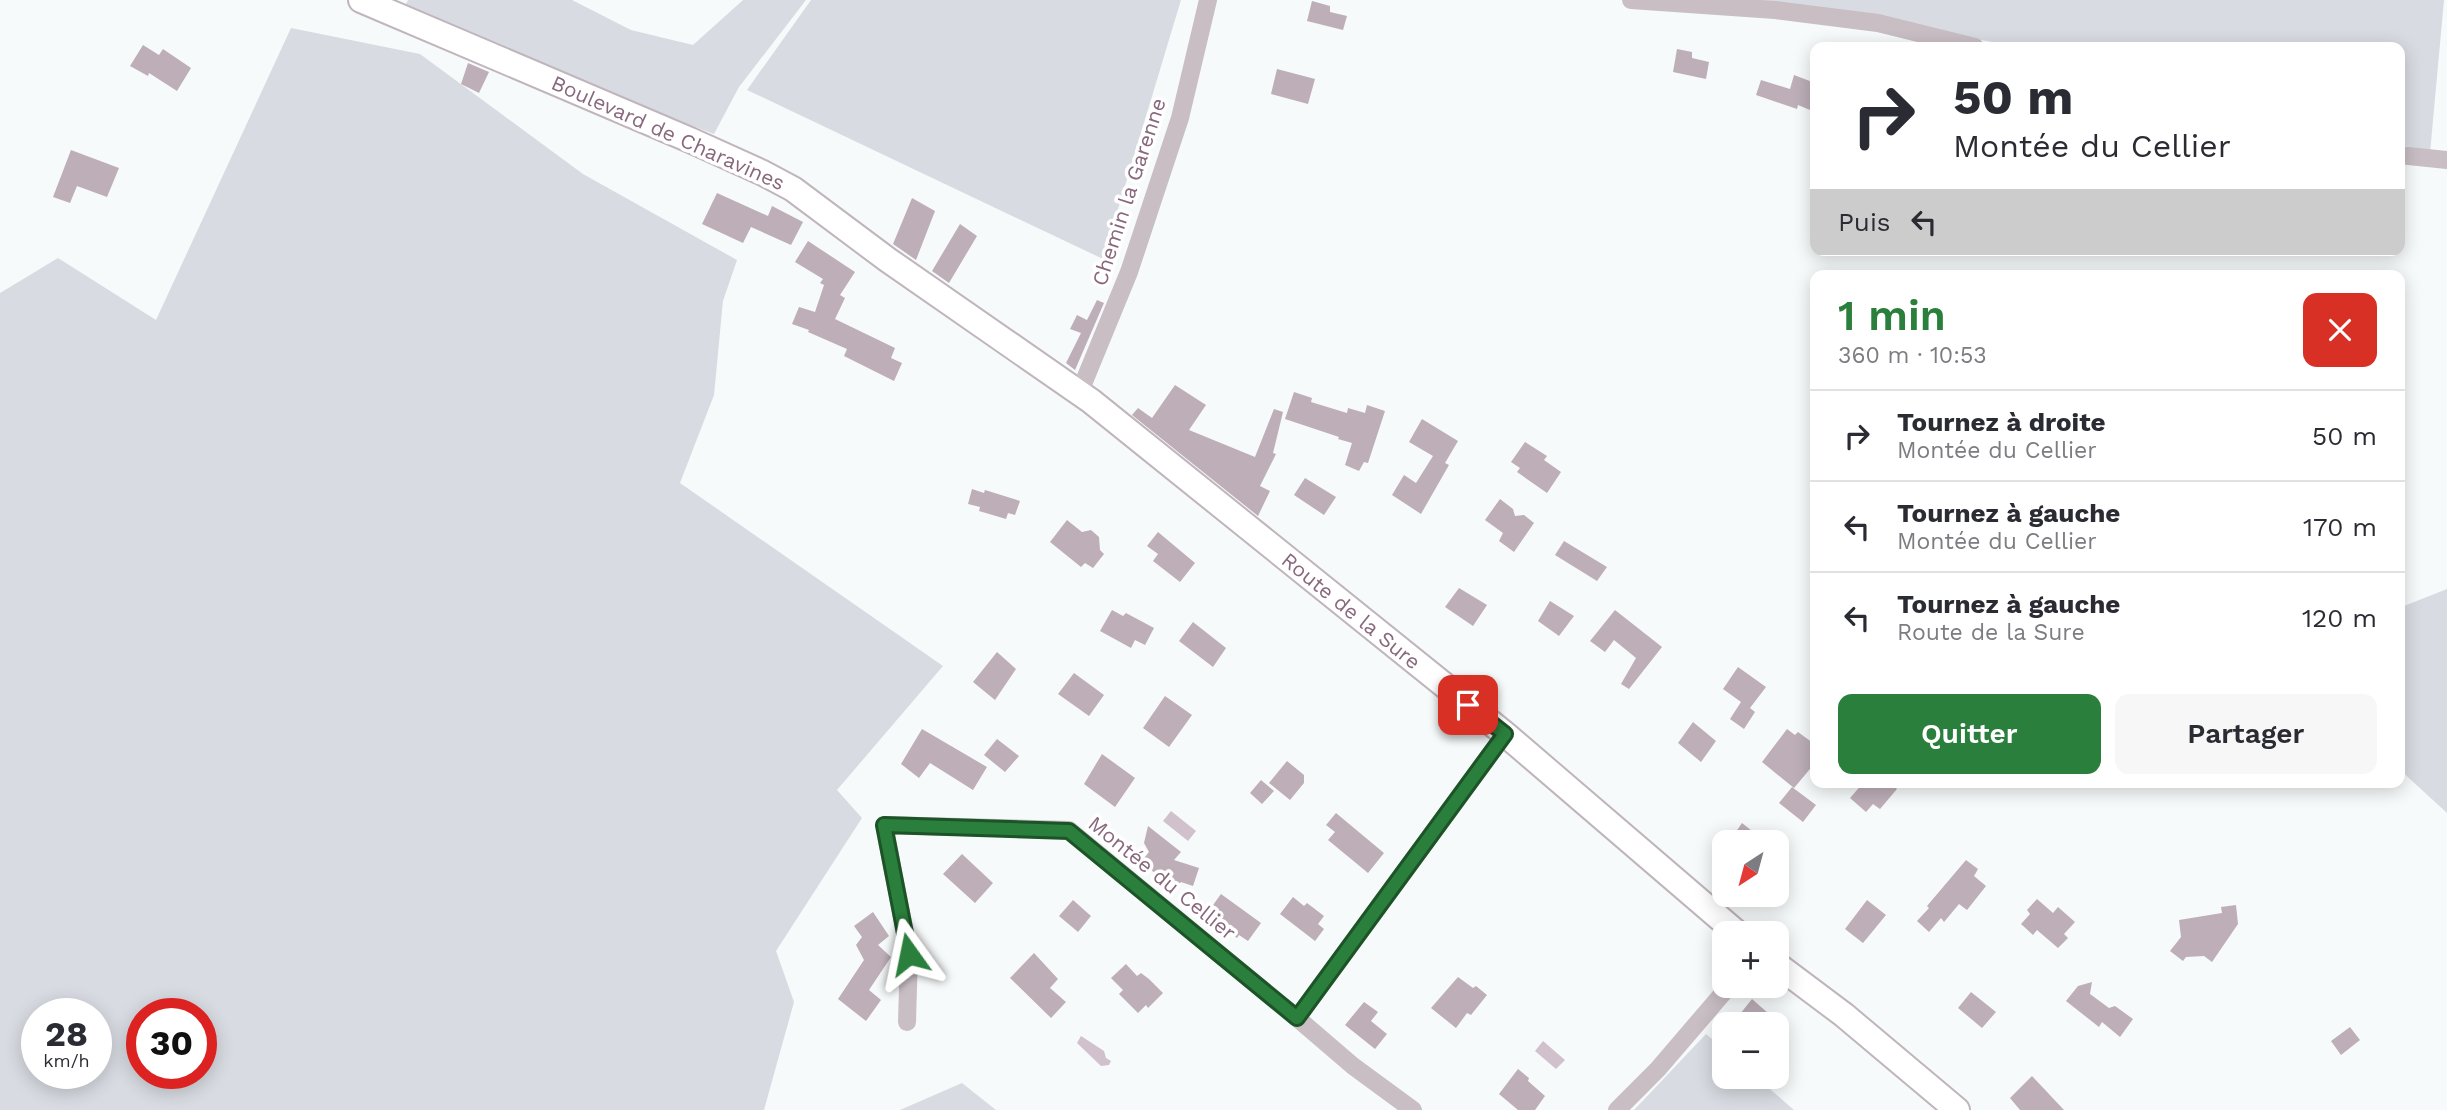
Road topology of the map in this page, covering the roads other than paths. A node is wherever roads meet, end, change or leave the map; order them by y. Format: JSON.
{"nodes":[{"id":1,"x":361,"y":0,"type":"edge"},
{"id":2,"x":1208,"y":0,"type":"edge"},
{"id":3,"x":1630,"y":0,"type":"edge"},
{"id":4,"x":1955,"y":42,"type":"edge"},
{"id":5,"x":2405,"y":156,"type":"edge"},
{"id":6,"x":2447,"y":160,"type":"edge"},
{"id":7,"x":1084,"y":397,"type":"junction"},
{"id":8,"x":1505,"y":734,"type":"junction"},
{"id":9,"x":1723,"y":921,"type":"edge"},
{"id":10,"x":1789,"y":974,"type":"edge"},
{"id":11,"x":1719,"y":998,"type":"edge"},
{"id":12,"x":1297,"y":1018,"type":"junction"},
{"id":13,"x":907,"y":1022,"type":"dead end"},
{"id":14,"x":1413,"y":1110,"type":"edge"},
{"id":15,"x":1617,"y":1110,"type":"edge"},
{"id":16,"x":1957,"y":1110,"type":"edge"}],
"edges":[{"from":1,"to":7,"type":"main road","name":"Boulevard de Charavines"},
{"from":2,"to":7,"type":"street","name":"Chemin la Garenne"},
{"from":3,"to":4,"type":"street"},
{"from":5,"to":6,"type":"street"},
{"from":7,"to":8,"type":"main road","name":"Route de la Sure"},
{"from":8,"to":9,"type":"main road","name":"Route de la Sure"},
{"from":8,"to":12,"type":"street"},
{"from":10,"to":16,"type":"main road"},
{"from":11,"to":15,"type":"street"},
{"from":12,"to":13,"type":"street","name":"Montée du Cellier"},
{"from":12,"to":14,"type":"street","name":"Montée du Cellier"}]}
